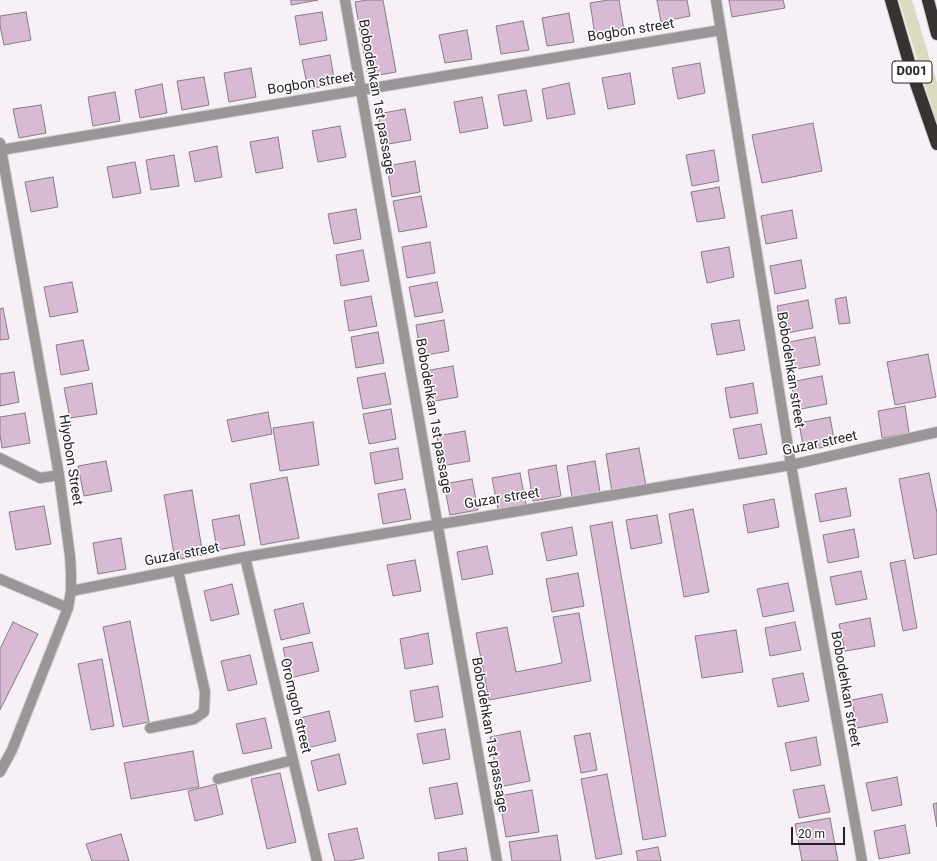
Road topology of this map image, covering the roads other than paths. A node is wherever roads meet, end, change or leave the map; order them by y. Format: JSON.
{"nodes":[{"id":1,"x":345,"y":0,"type":"edge"},
{"id":2,"x":716,"y":0,"type":"edge"},
{"id":3,"x":891,"y":0,"type":"edge"},
{"id":4,"x":928,"y":0,"type":"edge"},
{"id":5,"x":721,"y":30,"type":"junction"},
{"id":6,"x":937,"y":34,"type":"edge"},
{"id":7,"x":360,"y":90,"type":"junction"},
{"id":8,"x":937,"y":144,"type":"edge"},
{"id":9,"x":1,"y":153,"type":"edge"},
{"id":10,"x":937,"y":432,"type":"edge"},
{"id":11,"x":0,"y":458,"type":"edge"},
{"id":12,"x":791,"y":465,"type":"junction"},
{"id":13,"x":59,"y":475,"type":"junction"},
{"id":14,"x":438,"y":524,"type":"junction"},
{"id":15,"x":245,"y":557,"type":"junction"},
{"id":16,"x":178,"y":570,"type":"junction"},
{"id":17,"x":0,"y":579,"type":"edge"},
{"id":18,"x":71,"y":591,"type":"junction"},
{"id":19,"x":68,"y":608,"type":"junction"},
{"id":20,"x":150,"y":728,"type":"dead end"},
{"id":21,"x":293,"y":760,"type":"junction"},
{"id":22,"x":0,"y":772,"type":"edge"},
{"id":23,"x":218,"y":779,"type":"dead end"},
{"id":24,"x":317,"y":861,"type":"edge"},
{"id":25,"x":497,"y":861,"type":"edge"},
{"id":26,"x":862,"y":861,"type":"edge"}],
"edges":[{"from":1,"to":7,"type":"street","name":"Bobodehkan 1st passage"},
{"from":2,"to":5,"type":"street","name":"Bobodehkan street"},
{"from":3,"to":8,"type":"highway","number":"D001"},
{"from":4,"to":6,"type":"highway"},
{"from":5,"to":7,"type":"street","name":"Bogbon street"},
{"from":5,"to":12,"type":"street","name":"Bobodehkan street"},
{"from":7,"to":9,"type":"street","name":"Bogbon street"},
{"from":7,"to":14,"type":"street","name":"Bobodehkan 1st passage"},
{"from":9,"to":13,"type":"street","name":"Hiyobon Street"},
{"from":10,"to":12,"type":"street","name":"Guzar street"},
{"from":11,"to":13,"type":"street"},
{"from":12,"to":14,"type":"street","name":"Guzar street"},
{"from":12,"to":26,"type":"street","name":"Bobodehkan street"},
{"from":13,"to":18,"type":"street","name":"Hiyobon Street"},
{"from":14,"to":15,"type":"street","name":"Guzar street"},
{"from":14,"to":25,"type":"street","name":"Bobodehkan 1st passage"},
{"from":15,"to":16,"type":"street","name":"Guzar street"},
{"from":15,"to":21,"type":"street","name":"Oromgoh street"},
{"from":16,"to":18,"type":"street","name":"Guzar street"},
{"from":16,"to":20,"type":"street"},
{"from":17,"to":19,"type":"street"},
{"from":18,"to":19,"type":"street","name":"Hiyobon Street"},
{"from":19,"to":22,"type":"street","name":"Hiyobon Street"},
{"from":21,"to":23,"type":"street"},
{"from":21,"to":24,"type":"street","name":"Oromgoh street"}]}
